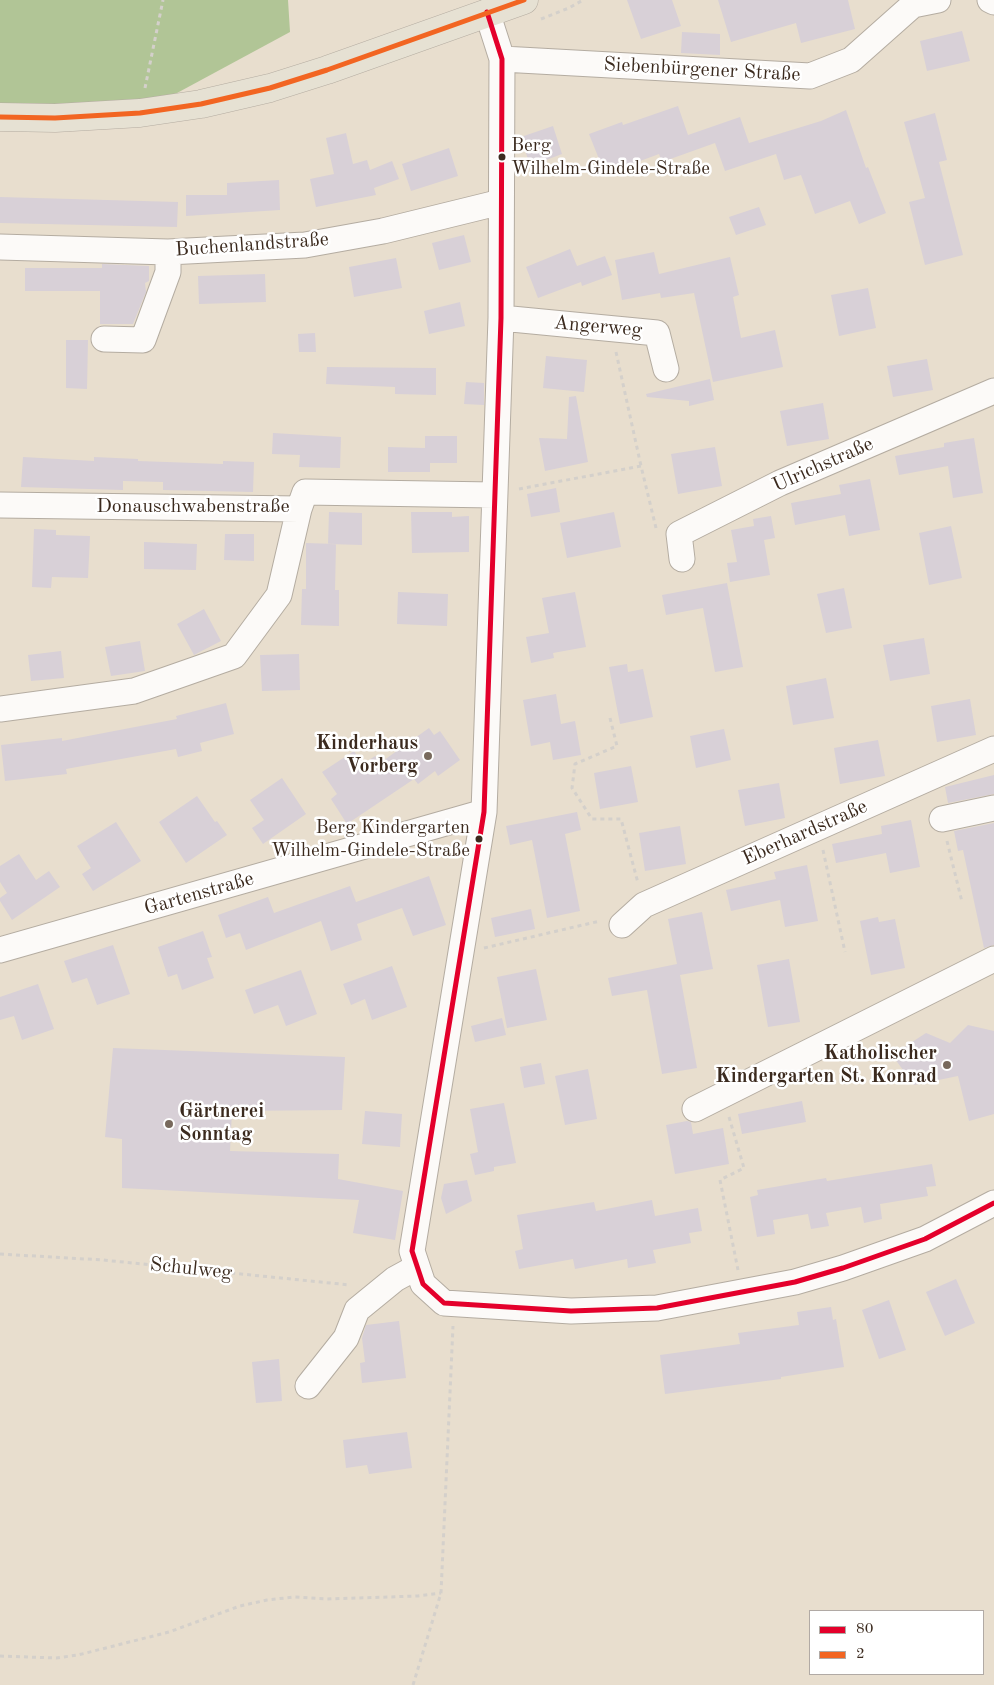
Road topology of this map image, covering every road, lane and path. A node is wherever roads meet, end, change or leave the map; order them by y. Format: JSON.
{"nodes":[{"id":1,"x":163,"y":0,"type":"edge"},
{"id":2,"x":524,"y":0,"type":"edge"},
{"id":3,"x":938,"y":0,"type":"edge"},
{"id":4,"x":990,"y":0,"type":"edge"},
{"id":5,"x":994,"y":2,"type":"edge"},
{"id":6,"x":487,"y":12,"type":"junction"},
{"id":7,"x":502,"y":59,"type":"junction"},
{"id":8,"x":140,"y":113,"type":"junction"},
{"id":9,"x":0,"y":117,"type":"edge"},
{"id":10,"x":501,"y":202,"type":"junction"},
{"id":11,"x":0,"y":247,"type":"edge"},
{"id":12,"x":168,"y":252,"type":"junction"},
{"id":13,"x":501,"y":318,"type":"junction"},
{"id":14,"x":610,"y":328,"type":"junction"},
{"id":15,"x":104,"y":339,"type":"dead end"},
{"id":16,"x":666,"y":369,"type":"dead end"},
{"id":17,"x":994,"y":391,"type":"edge"},
{"id":18,"x":641,"y":466,"type":"junction"},
{"id":19,"x":494,"y":496,"type":"junction"},
{"id":20,"x":0,"y":505,"type":"edge"},
{"id":21,"x":299,"y":509,"type":"junction"},
{"id":22,"x":679,"y":534,"type":"junction"},
{"id":23,"x":682,"y":560,"type":"dead end"},
{"id":24,"x":0,"y":709,"type":"edge"},
{"id":25,"x":610,"y":718,"type":"dead end"},
{"id":26,"x":994,"y":749,"type":"edge"},
{"id":27,"x":994,"y":808,"type":"edge"},
{"id":28,"x":484,"y":812,"type":"junction"},
{"id":29,"x":942,"y":820,"type":"dead end"},
{"id":30,"x":818,"y":828,"type":"junction"},
{"id":31,"x":644,"y":905,"type":"junction"},
{"id":32,"x":622,"y":925,"type":"joint"},
{"id":33,"x":0,"y":950,"type":"edge"},
{"id":34,"x":461,"y":951,"type":"junction"},
{"id":35,"x":845,"y":952,"type":"dead end"},
{"id":36,"x":994,"y":959,"type":"edge"},
{"id":37,"x":723,"y":1095,"type":"junction"},
{"id":38,"x":695,"y":1109,"type":"dead end"},
{"id":39,"x":994,"y":1203,"type":"edge"},
{"id":40,"x":0,"y":1254,"type":"edge"},
{"id":41,"x":420,"y":1275,"type":"junction"},
{"id":42,"x":381,"y":1290,"type":"junction"},
{"id":43,"x":743,"y":1292,"type":"junction"},
{"id":44,"x":455,"y":1303,"type":"junction"},
{"id":45,"x":308,"y":1386,"type":"dead end"},
{"id":46,"x":441,"y":1593,"type":"junction"},
{"id":47,"x":0,"y":1656,"type":"edge"},
{"id":48,"x":413,"y":1685,"type":"edge"}],
"edges":[{"from":1,"to":8,"type":"path"},
{"from":2,"to":6,"type":"main road"},
{"from":3,"to":7,"type":"street","name":"Siebenbürgener Straße"},
{"from":4,"to":5,"type":"street"},
{"from":6,"to":7,"type":"street"},
{"from":6,"to":8,"type":"main road"},
{"from":7,"to":10,"type":"street"},
{"from":8,"to":9,"type":"main road"},
{"from":10,"to":12,"type":"street","name":"Buchenlandstraße"},
{"from":10,"to":13,"type":"street"},
{"from":11,"to":12,"type":"street","name":"Buchenlandstraße"},
{"from":12,"to":15,"type":"street"},
{"from":13,"to":14,"type":"street","name":"Angerweg"},
{"from":13,"to":19,"type":"street"},
{"from":14,"to":16,"type":"street","name":"Angerweg"},
{"from":14,"to":18,"type":"path"},
{"from":17,"to":22,"type":"street","name":"Ulrichstraße"},
{"from":18,"to":19,"type":"path"},
{"from":18,"to":22,"type":"path"},
{"from":19,"to":21,"type":"street","name":"Donauschwabenstraße"},
{"from":19,"to":28,"type":"street"},
{"from":20,"to":21,"type":"street","name":"Donauschwabenstraße"},
{"from":21,"to":24,"type":"street"},
{"from":22,"to":23,"type":"street"},
{"from":25,"to":31,"type":"path"},
{"from":26,"to":30,"type":"street","name":"Eberhardstraße"},
{"from":27,"to":29,"type":"street"},
{"from":28,"to":33,"type":"street","name":"Gartenstraße"},
{"from":28,"to":34,"type":"street"},
{"from":30,"to":31,"type":"street","name":"Eberhardstraße"},
{"from":30,"to":35,"type":"path"},
{"from":31,"to":32,"type":"street","name":"Eberhardstraße"},
{"from":32,"to":34,"type":"path"},
{"from":34,"to":41,"type":"street"},
{"from":36,"to":37,"type":"street"},
{"from":37,"to":38,"type":"street"},
{"from":37,"to":43,"type":"path"},
{"from":39,"to":43,"type":"street"},
{"from":40,"to":42,"type":"path","name":"Schulweg"},
{"from":41,"to":42,"type":"street"},
{"from":41,"to":44,"type":"street"},
{"from":42,"to":45,"type":"street"},
{"from":43,"to":44,"type":"street"},
{"from":44,"to":46,"type":"path"},
{"from":46,"to":47,"type":"path"},
{"from":46,"to":48,"type":"path"}]}
